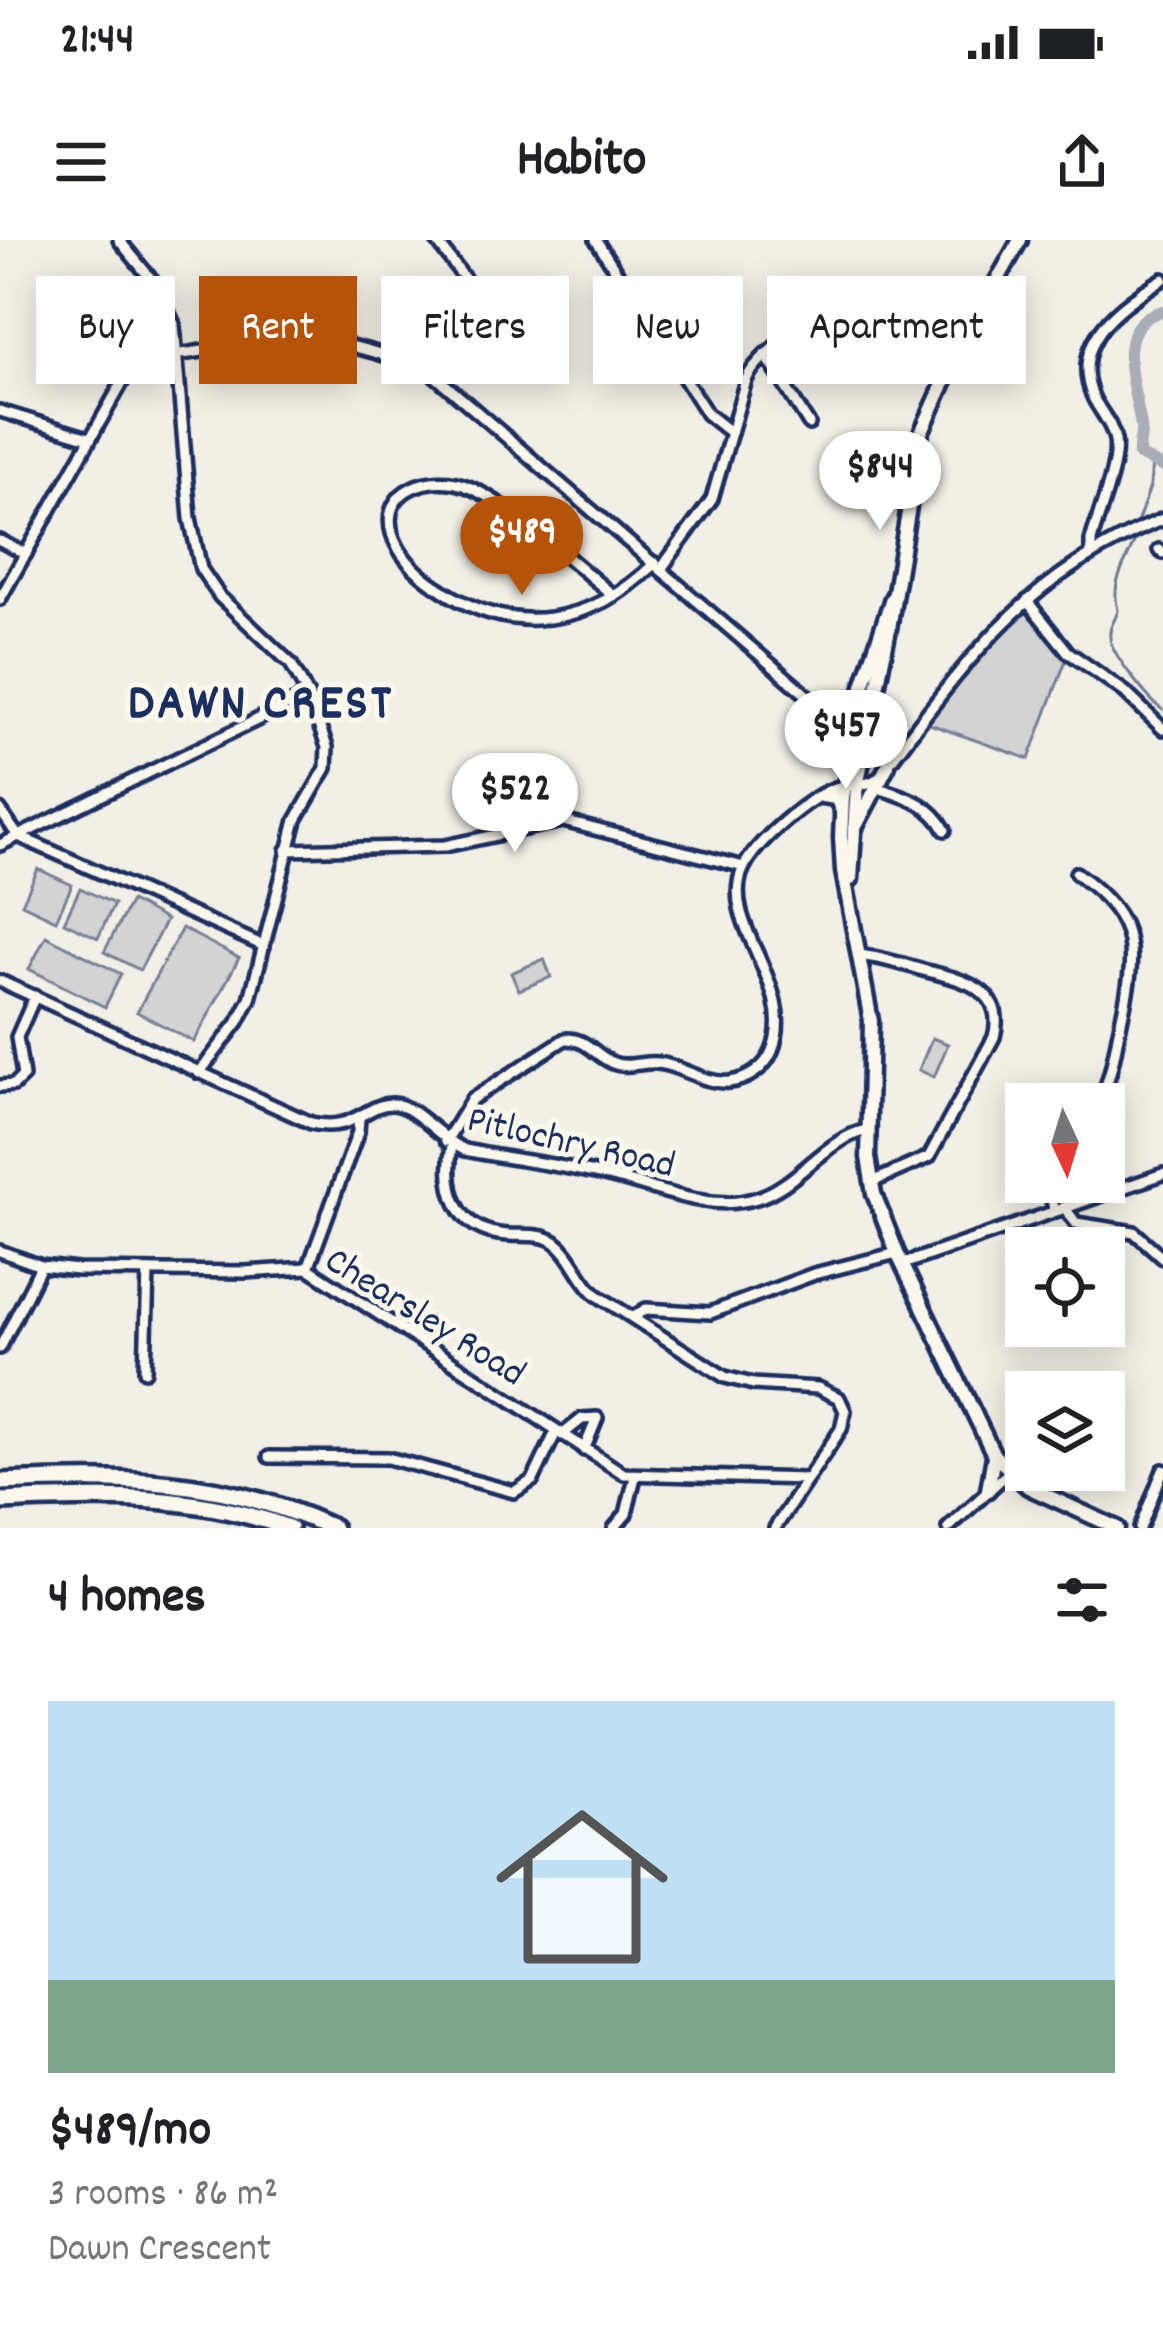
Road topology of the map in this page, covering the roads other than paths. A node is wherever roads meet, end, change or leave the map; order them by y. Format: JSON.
{"nodes":[{"id":1,"x":119,"y":240,"type":"edge"},
{"id":2,"x":436,"y":240,"type":"edge"},
{"id":3,"x":596,"y":240,"type":"edge"},
{"id":4,"x":1020,"y":240,"type":"edge"},
{"id":5,"x":463,"y":276,"type":"edge"},
{"id":6,"x":1000,"y":276,"type":"edge"},
{"id":7,"x":1163,"y":279,"type":"edge"},
{"id":8,"x":178,"y":354,"type":"junction"},
{"id":9,"x":765,"y":354,"type":"joint"},
{"id":10,"x":943,"y":384,"type":"edge"},
{"id":11,"x":0,"y":411,"type":"edge"},
{"id":12,"x":809,"y":424,"type":"dead end"},
{"id":13,"x":731,"y":433,"type":"junction"},
{"id":14,"x":89,"y":438,"type":"junction"},
{"id":15,"x":1163,"y":519,"type":"edge"},
{"id":16,"x":0,"y":541,"type":"edge"},
{"id":17,"x":26,"y":554,"type":"junction"},
{"id":18,"x":1091,"y":555,"type":"junction"},
{"id":19,"x":658,"y":566,"type":"junction"},
{"id":20,"x":614,"y":596,"type":"junction"},
{"id":21,"x":0,"y":599,"type":"edge"},
{"id":22,"x":1027,"y":601,"type":"junction"},
{"id":23,"x":308,"y":695,"type":"junction"},
{"id":24,"x":861,"y":728,"type":"junction"},
{"id":25,"x":1163,"y":729,"type":"edge"},
{"id":26,"x":865,"y":748,"type":"junction"},
{"id":27,"x":890,"y":762,"type":"junction"},
{"id":28,"x":851,"y":786,"type":"junction"},
{"id":29,"x":878,"y":788,"type":"junction"},
{"id":30,"x":822,"y":796,"type":"junction"},
{"id":31,"x":0,"y":810,"type":"edge"},
{"id":32,"x":842,"y":813,"type":"junction"},
{"id":33,"x":945,"y":830,"type":"dead end"},
{"id":34,"x":19,"y":836,"type":"junction"},
{"id":35,"x":852,"y":836,"type":"junction"},
{"id":36,"x":0,"y":845,"type":"edge"},
{"id":37,"x":287,"y":850,"type":"junction"},
{"id":38,"x":744,"y":867,"type":"junction"},
{"id":39,"x":1076,"y":873,"type":"dead end"},
{"id":40,"x":849,"y":898,"type":"junction"},
{"id":41,"x":264,"y":946,"type":"junction"},
{"id":42,"x":859,"y":955,"type":"junction"},
{"id":43,"x":0,"y":981,"type":"edge"},
{"id":44,"x":34,"y":996,"type":"junction"},
{"id":45,"x":199,"y":1073,"type":"junction"},
{"id":46,"x":1107,"y":1083,"type":"edge"},
{"id":47,"x":0,"y":1086,"type":"edge"},
{"id":48,"x":358,"y":1119,"type":"junction"},
{"id":49,"x":867,"y":1130,"type":"junction"},
{"id":50,"x":449,"y":1143,"type":"junction"},
{"id":51,"x":1163,"y":1174,"type":"edge"},
{"id":52,"x":872,"y":1182,"type":"junction"},
{"id":53,"x":1057,"y":1203,"type":"edge"},
{"id":54,"x":1059,"y":1208,"type":"junction"},
{"id":55,"x":0,"y":1251,"type":"edge"},
{"id":56,"x":900,"y":1258,"type":"junction"},
{"id":57,"x":1163,"y":1258,"type":"edge"},
{"id":58,"x":41,"y":1266,"type":"junction"},
{"id":59,"x":308,"y":1268,"type":"junction"},
{"id":60,"x":148,"y":1271,"type":"junction"},
{"id":61,"x":634,"y":1317,"type":"junction"},
{"id":62,"x":0,"y":1348,"type":"edge"},
{"id":63,"x":145,"y":1371,"type":"dead end"},
{"id":64,"x":559,"y":1434,"type":"junction"},
{"id":65,"x":584,"y":1450,"type":"junction"},
{"id":66,"x":994,"y":1456,"type":"junction"},
{"id":67,"x":269,"y":1457,"type":"dead end"},
{"id":68,"x":1005,"y":1468,"type":"edge"},
{"id":69,"x":1163,"y":1470,"type":"edge"},
{"id":70,"x":1005,"y":1475,"type":"edge"},
{"id":71,"x":635,"y":1477,"type":"junction"},
{"id":72,"x":806,"y":1479,"type":"junction"},
{"id":73,"x":0,"y":1482,"type":"edge"},
{"id":74,"x":988,"y":1490,"type":"junction"},
{"id":75,"x":1039,"y":1491,"type":"edge"},
{"id":76,"x":0,"y":1501,"type":"edge"},
{"id":77,"x":289,"y":1528,"type":"edge"},
{"id":78,"x":333,"y":1528,"type":"edge"},
{"id":79,"x":614,"y":1528,"type":"edge"},
{"id":80,"x":775,"y":1528,"type":"edge"},
{"id":81,"x":948,"y":1528,"type":"edge"},
{"id":82,"x":1117,"y":1528,"type":"edge"},
{"id":83,"x":1140,"y":1528,"type":"edge"}],
"edges":[{"from":1,"to":8,"type":"street"},
{"from":2,"to":5,"type":"street"},
{"from":3,"to":13,"type":"street"},
{"from":4,"to":6,"type":"main road"},
{"from":7,"to":18,"type":"street"},
{"from":8,"to":14,"type":"street"},
{"from":8,"to":19,"type":"street"},
{"from":8,"to":23,"type":"street"},
{"from":9,"to":12,"type":"street"},
{"from":9,"to":13,"type":"street"},
{"from":10,"to":24,"type":"main road"},
{"from":11,"to":14,"type":"street"},
{"from":13,"to":19,"type":"street"},
{"from":14,"to":17,"type":"street"},
{"from":15,"to":18,"type":"street"},
{"from":16,"to":17,"type":"street"},
{"from":17,"to":21,"type":"street"},
{"from":18,"to":22,"type":"street"},
{"from":19,"to":20,"type":"street"},
{"from":19,"to":24,"type":"street"},
{"from":20,"to":20,"type":"street"},
{"from":22,"to":25,"type":"street"},
{"from":22,"to":27,"type":"street"},
{"from":23,"to":34,"type":"street"},
{"from":23,"to":37,"type":"street"},
{"from":24,"to":26,"type":"main road"},
{"from":24,"to":28,"type":"main road"},
{"from":26,"to":27,"type":"main road"},
{"from":26,"to":28,"type":"main road"},
{"from":27,"to":28,"type":"street"},
{"from":27,"to":29,"type":"main road"},
{"from":28,"to":30,"type":"street"},
{"from":28,"to":32,"type":"main road"},
{"from":28,"to":35,"type":"main road"},
{"from":29,"to":33,"type":"street"},
{"from":29,"to":35,"type":"main road"},
{"from":30,"to":32,"type":"main road"},
{"from":30,"to":38,"type":"street"},
{"from":31,"to":34,"type":"street"},
{"from":32,"to":40,"type":"main road"},
{"from":34,"to":36,"type":"street"},
{"from":34,"to":41,"type":"street"},
{"from":35,"to":40,"type":"main road"},
{"from":37,"to":38,"type":"street"},
{"from":37,"to":41,"type":"street"},
{"from":38,"to":50,"type":"street"},
{"from":39,"to":46,"type":"street"},
{"from":40,"to":42,"type":"main road"},
{"from":41,"to":45,"type":"street"},
{"from":42,"to":49,"type":"main road"},
{"from":42,"to":52,"type":"street"},
{"from":43,"to":44,"type":"street","name":"Pitlochry Road"},
{"from":44,"to":45,"type":"street","name":"Pitlochry Road"},
{"from":44,"to":47,"type":"street"},
{"from":45,"to":48,"type":"street","name":"Pitlochry Road"},
{"from":48,"to":50,"type":"street","name":"Pitlochry Road"},
{"from":48,"to":59,"type":"street"},
{"from":49,"to":50,"type":"street","name":"Pitlochry Road"},
{"from":49,"to":52,"type":"main road"},
{"from":50,"to":61,"type":"street"},
{"from":51,"to":54,"type":"street"},
{"from":52,"to":56,"type":"main road"},
{"from":53,"to":54,"type":"street"},
{"from":54,"to":56,"type":"street"},
{"from":54,"to":57,"type":"street"},
{"from":55,"to":58,"type":"street","name":"Chearsley Road"},
{"from":56,"to":61,"type":"street"},
{"from":56,"to":66,"type":"main road"},
{"from":58,"to":60,"type":"street","name":"Chearsley Road"},
{"from":58,"to":62,"type":"street"},
{"from":59,"to":60,"type":"street","name":"Chearsley Road"},
{"from":59,"to":64,"type":"street","name":"Chearsley Road"},
{"from":60,"to":63,"type":"street"},
{"from":61,"to":72,"type":"street"},
{"from":64,"to":65,"type":"street","name":"Chearsley Road"},
{"from":64,"to":65,"type":"street"},
{"from":64,"to":67,"type":"street"},
{"from":65,"to":71,"type":"street","name":"Chearsley Road"},
{"from":66,"to":68,"type":"main road"},
{"from":66,"to":74,"type":"main road"},
{"from":69,"to":83,"type":"street"},
{"from":70,"to":74,"type":"street"},
{"from":71,"to":72,"type":"street","name":"Chearsley Road"},
{"from":71,"to":79,"type":"street"},
{"from":72,"to":80,"type":"street"},
{"from":73,"to":78,"type":"highway"},
{"from":74,"to":81,"type":"street"},
{"from":75,"to":82,"type":"main road"},
{"from":76,"to":77,"type":"highway"}]}
